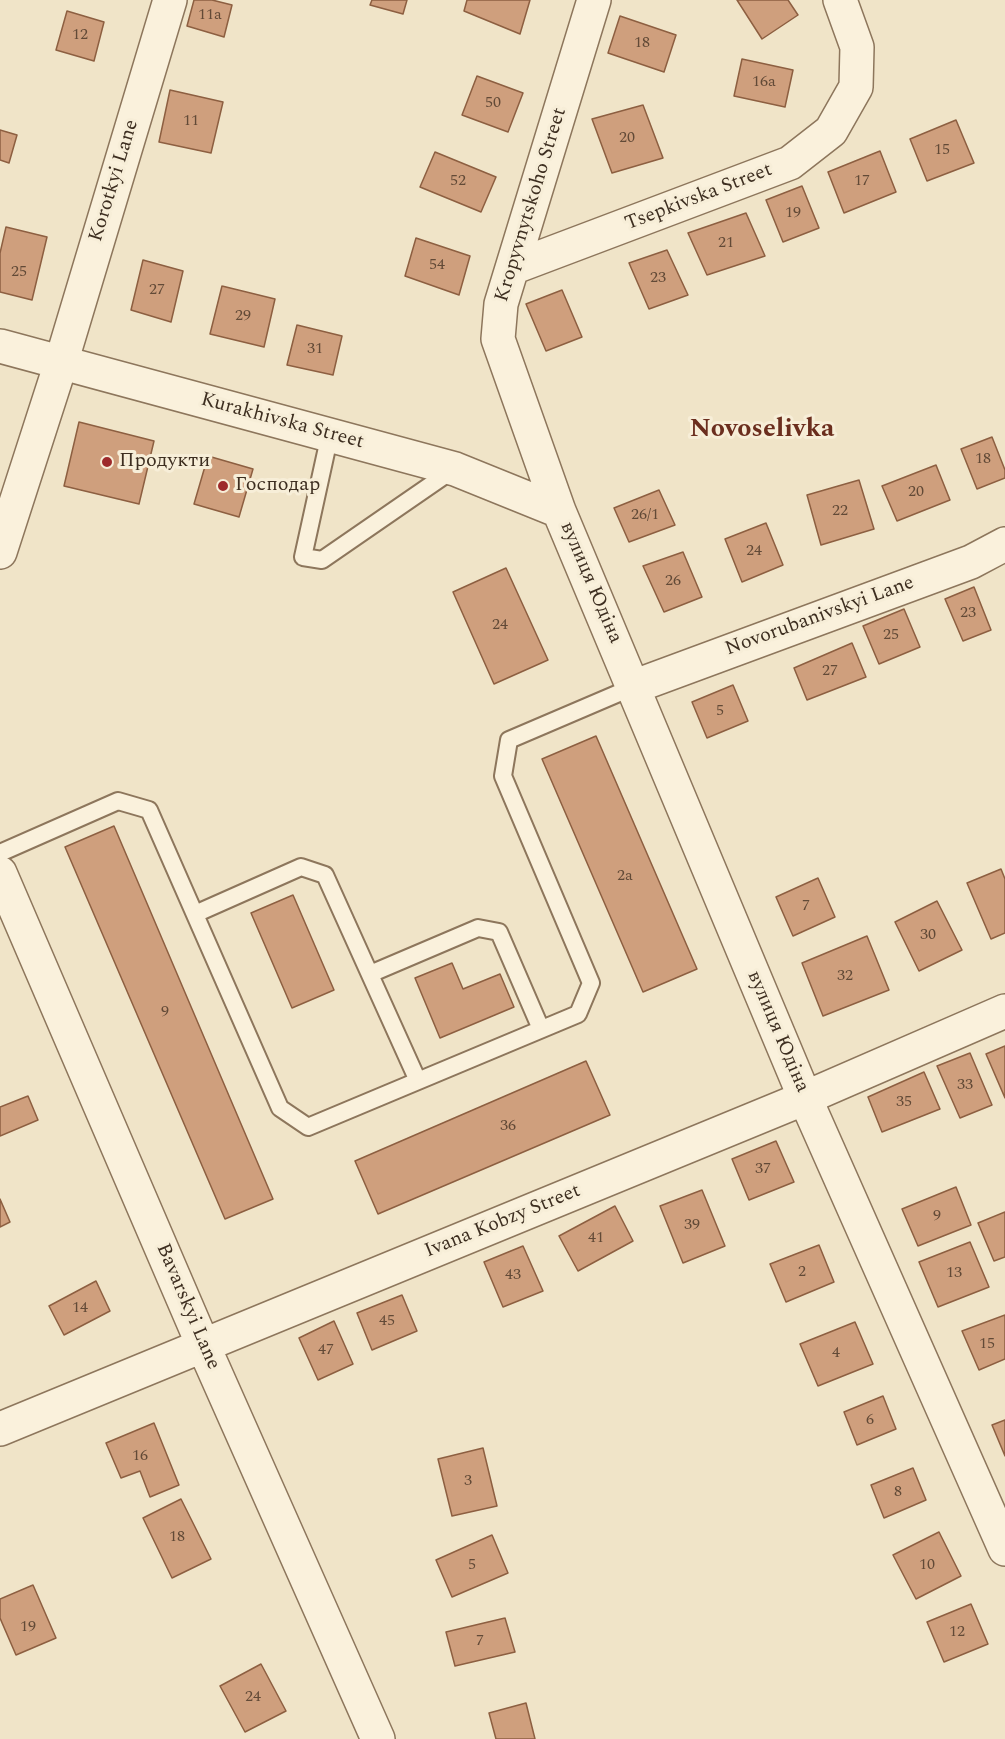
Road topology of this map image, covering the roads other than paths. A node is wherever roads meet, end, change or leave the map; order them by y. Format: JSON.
{"nodes":[{"id":1,"x":170,"y":0,"type":"edge"},
{"id":2,"x":594,"y":0,"type":"edge"},
{"id":3,"x":840,"y":0,"type":"edge"},
{"id":4,"x":512,"y":268,"type":"junction"},
{"id":5,"x":0,"y":346,"type":"edge"},
{"id":6,"x":61,"y":363,"type":"junction"},
{"id":7,"x":330,"y":434,"type":"junction"},
{"id":8,"x":455,"y":469,"type":"junction"},
{"id":9,"x":9,"y":495,"type":"edge"},
{"id":10,"x":560,"y":511,"type":"junction"},
{"id":11,"x":1005,"y":544,"type":"edge"},
{"id":12,"x":0,"y":552,"type":"edge"},
{"id":13,"x":633,"y":687,"type":"junction"},
{"id":14,"x":0,"y":853,"type":"edge"},
{"id":15,"x":0,"y":873,"type":"edge"},
{"id":16,"x":195,"y":914,"type":"junction"},
{"id":17,"x":370,"y":974,"type":"junction"},
{"id":18,"x":1005,"y":1011,"type":"edge"},
{"id":19,"x":541,"y":1029,"type":"junction"},
{"id":20,"x":418,"y":1081,"type":"junction"},
{"id":21,"x":805,"y":1098,"type":"junction"},
{"id":22,"x":203,"y":1345,"type":"junction"},
{"id":23,"x":0,"y":1429,"type":"edge"},
{"id":24,"x":1005,"y":1549,"type":"edge"},
{"id":25,"x":378,"y":1739,"type":"edge"}],
"edges":[{"from":1,"to":6,"type":"street","name":"Korotkyi Lane"},
{"from":2,"to":4,"type":"street","name":"Kropyvnytskoho Street"},
{"from":3,"to":4,"type":"street","name":"Tsepkivska Street"},
{"from":4,"to":10,"type":"street","name":"Kropyvnytskoho Street"},
{"from":5,"to":6,"type":"street","name":"Kurakhivska Street"},
{"from":6,"to":7,"type":"street","name":"Kurakhivska Street"},
{"from":6,"to":9,"type":"street"},
{"from":7,"to":8,"type":"street","name":"Kurakhivska Street"},
{"from":7,"to":8,"type":"lane"},
{"from":8,"to":10,"type":"street","name":"Kurakhivska Street"},
{"from":9,"to":12,"type":"street"},
{"from":10,"to":13,"type":"street","name":"вулиця Юдіна"},
{"from":11,"to":13,"type":"street","name":"Novorubanivskyi Lane"},
{"from":13,"to":19,"type":"lane"},
{"from":13,"to":21,"type":"street","name":"вулиця Юдіна"},
{"from":14,"to":16,"type":"lane"},
{"from":15,"to":22,"type":"street","name":"Bavarskyi Lane"},
{"from":16,"to":17,"type":"lane"},
{"from":16,"to":20,"type":"lane"},
{"from":17,"to":19,"type":"lane"},
{"from":17,"to":20,"type":"lane"},
{"from":18,"to":21,"type":"street","name":"Ivana Kobzy Street"},
{"from":19,"to":20,"type":"lane"},
{"from":21,"to":22,"type":"street","name":"Ivana Kobzy Street"},
{"from":21,"to":24,"type":"street","name":"вулиця Юдіна"},
{"from":22,"to":23,"type":"street","name":"Ivana Kobzy Street"},
{"from":22,"to":25,"type":"street","name":"Bavarskyi Lane"}]}
